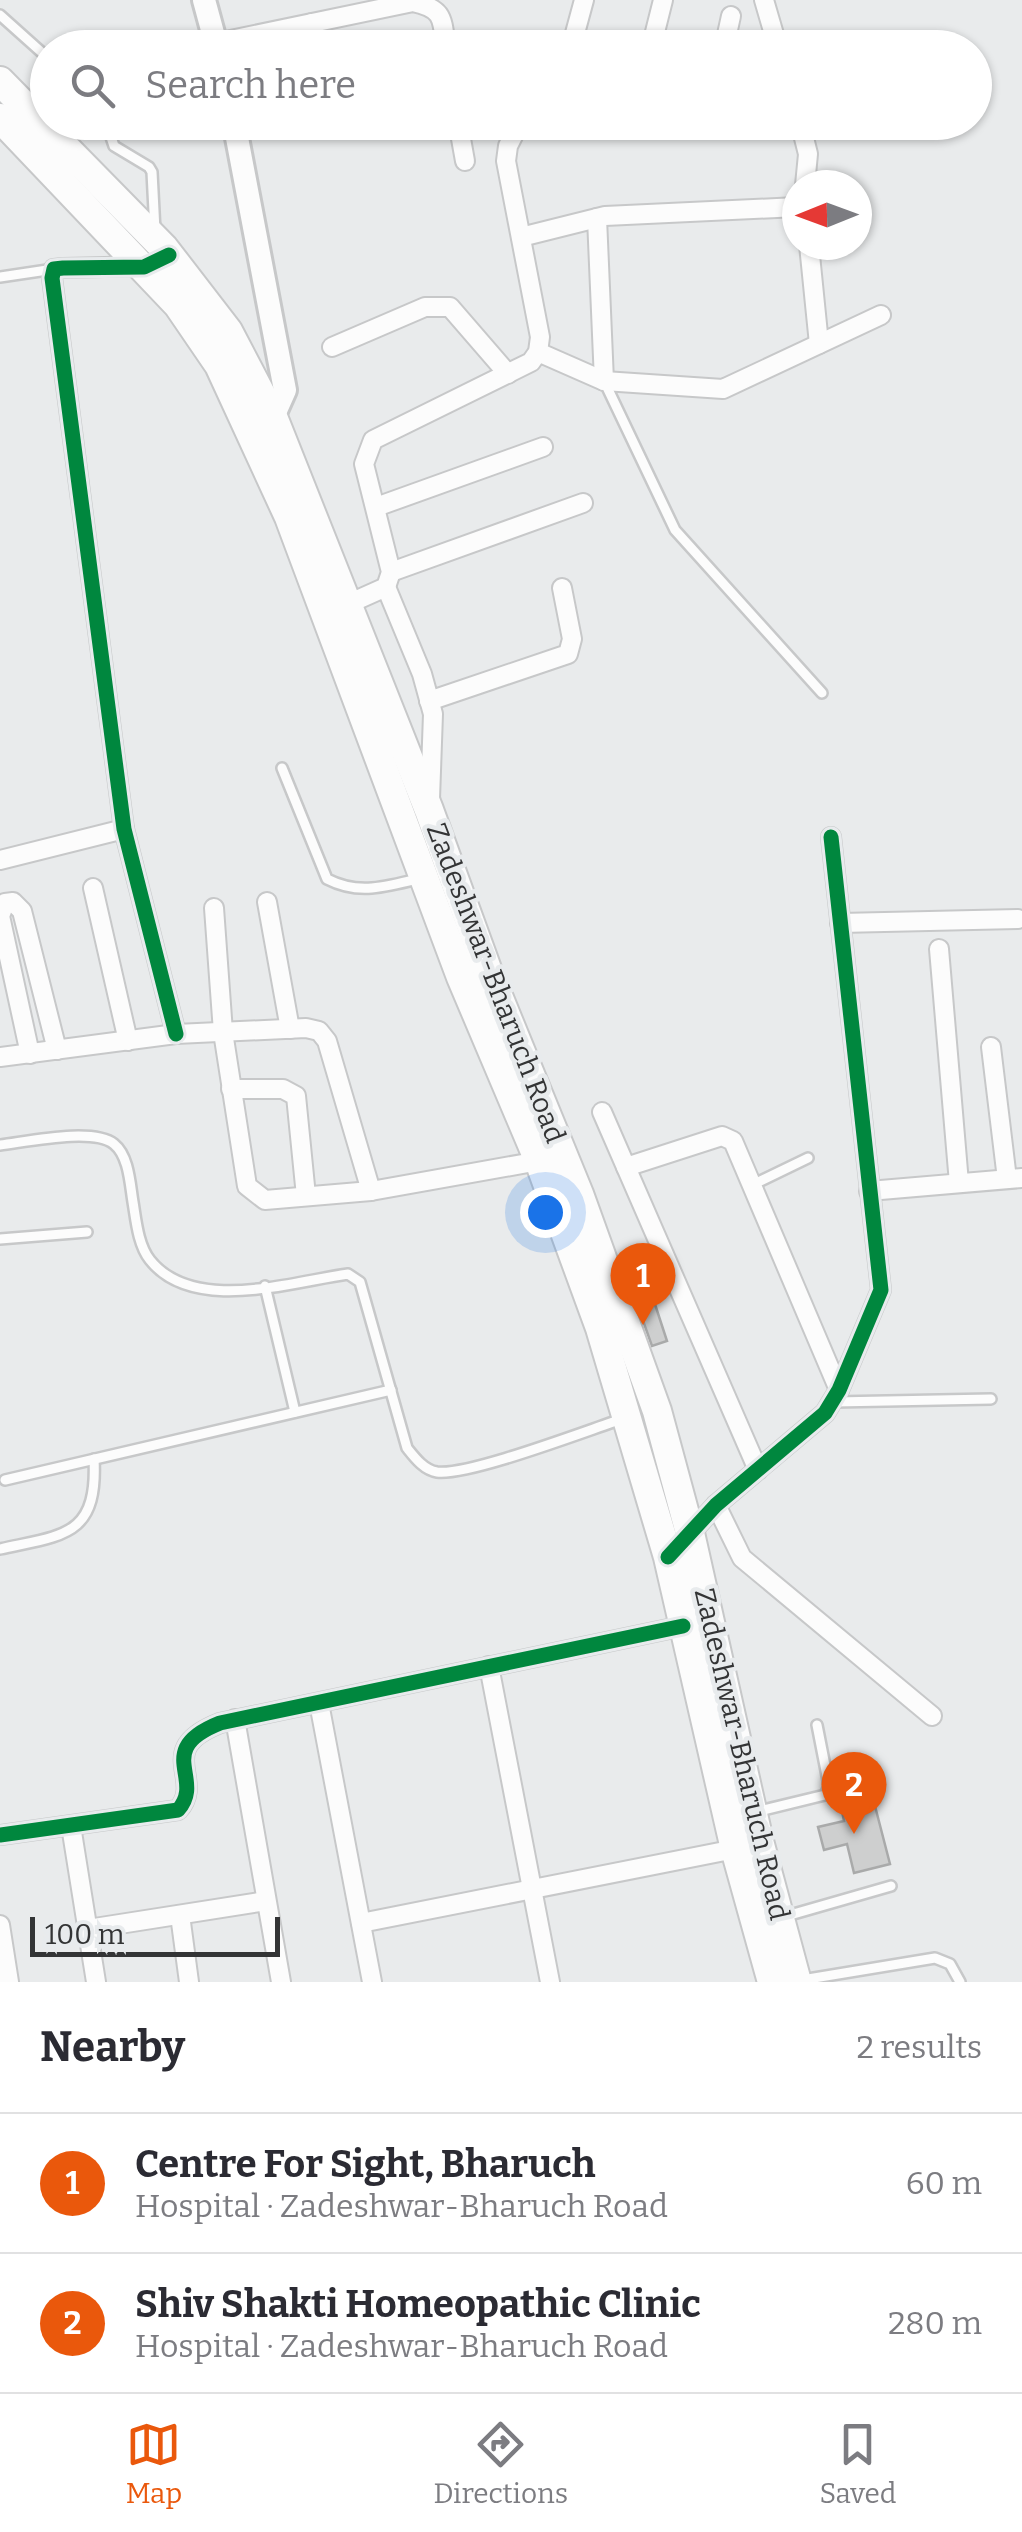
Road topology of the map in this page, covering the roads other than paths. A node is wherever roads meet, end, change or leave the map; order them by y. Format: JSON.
{"nodes":[{"id":1,"x":204,"y":0,"type":"edge"},
{"id":2,"x":584,"y":0,"type":"edge"},
{"id":3,"x":663,"y":0,"type":"edge"},
{"id":4,"x":764,"y":0,"type":"edge"},
{"id":5,"x":0,"y":14,"type":"edge"},
{"id":6,"x":732,"y":16,"type":"dead end"},
{"id":7,"x":312,"y":24,"type":"junction"},
{"id":8,"x":213,"y":30,"type":"edge"},
{"id":9,"x":285,"y":30,"type":"edge"},
{"id":10,"x":313,"y":30,"type":"edge"},
{"id":11,"x":444,"y":30,"type":"edge"},
{"id":12,"x":576,"y":30,"type":"edge"},
{"id":13,"x":656,"y":30,"type":"edge"},
{"id":14,"x":728,"y":30,"type":"edge"},
{"id":15,"x":773,"y":30,"type":"edge"},
{"id":16,"x":30,"y":42,"type":"edge"},
{"id":17,"x":0,"y":81,"type":"edge"},
{"id":18,"x":30,"y":114,"type":"edge"},
{"id":19,"x":0,"y":118,"type":"edge"},
{"id":20,"x":53,"y":140,"type":"edge"},
{"id":21,"x":112,"y":140,"type":"edge"},
{"id":22,"x":237,"y":140,"type":"edge"},
{"id":23,"x":461,"y":140,"type":"edge"},
{"id":24,"x":511,"y":140,"type":"edge"},
{"id":25,"x":804,"y":140,"type":"edge"},
{"id":26,"x":465,"y":161,"type":"dead end"},
{"id":27,"x":806,"y":170,"type":"edge"},
{"id":28,"x":782,"y":209,"type":"edge"},
{"id":29,"x":596,"y":218,"type":"junction"},
{"id":30,"x":521,"y":237,"type":"junction"},
{"id":31,"x":156,"y":254,"type":"junction"},
{"id":32,"x":810,"y":260,"type":"edge"},
{"id":33,"x":54,"y":269,"type":"junction"},
{"id":34,"x":0,"y":277,"type":"edge"},
{"id":35,"x":881,"y":315,"type":"dead end"},
{"id":36,"x":820,"y":344,"type":"junction"},
{"id":37,"x":332,"y":347,"type":"dead end"},
{"id":38,"x":538,"y":352,"type":"junction"},
{"id":39,"x":508,"y":374,"type":"junction"},
{"id":40,"x":604,"y":381,"type":"junction"},
{"id":41,"x":273,"y":417,"type":"junction"},
{"id":42,"x":543,"y":447,"type":"dead end"},
{"id":43,"x":583,"y":502,"type":"dead end"},
{"id":44,"x":376,"y":508,"type":"junction"},
{"id":45,"x":388,"y":579,"type":"junction"},
{"id":46,"x":562,"y":588,"type":"dead end"},
{"id":47,"x":348,"y":604,"type":"junction"},
{"id":48,"x":822,"y":693,"type":"dead end"},
{"id":49,"x":429,"y":701,"type":"junction"},
{"id":50,"x":282,"y":768,"type":"dead end"},
{"id":51,"x":429,"y":810,"type":"junction"},
{"id":52,"x":124,"y":829,"type":"junction"},
{"id":53,"x":832,"y":837,"type":"dead end"},
{"id":54,"x":0,"y":860,"type":"edge"},
{"id":55,"x":425,"y":878,"type":"junction"},
{"id":56,"x":93,"y":888,"type":"dead end"},
{"id":57,"x":267,"y":902,"type":"dead end"},
{"id":58,"x":214,"y":908,"type":"dead end"},
{"id":59,"x":1018,"y":919,"type":"dead end"},
{"id":60,"x":840,"y":923,"type":"junction"},
{"id":61,"x":939,"y":949,"type":"dead end"},
{"id":62,"x":290,"y":1029,"type":"junction"},
{"id":63,"x":223,"y":1032,"type":"junction"},
{"id":64,"x":176,"y":1034,"type":"junction"},
{"id":65,"x":128,"y":1041,"type":"junction"},
{"id":66,"x":992,"y":1048,"type":"dead end"},
{"id":67,"x":58,"y":1050,"type":"junction"},
{"id":68,"x":30,"y":1054,"type":"junction"},
{"id":69,"x":0,"y":1057,"type":"edge"},
{"id":70,"x":232,"y":1089,"type":"junction"},
{"id":71,"x":602,"y":1112,"type":"dead end"},
{"id":72,"x":0,"y":1144,"type":"edge"},
{"id":73,"x":808,"y":1158,"type":"dead end"},
{"id":74,"x":540,"y":1161,"type":"junction"},
{"id":75,"x":626,"y":1167,"type":"junction"},
{"id":76,"x":1014,"y":1178,"type":"edge"},
{"id":77,"x":959,"y":1183,"type":"junction"},
{"id":78,"x":752,"y":1185,"type":"junction"},
{"id":79,"x":370,"y":1191,"type":"junction"},
{"id":80,"x":869,"y":1191,"type":"junction"},
{"id":81,"x":306,"y":1196,"type":"junction"},
{"id":82,"x":87,"y":1232,"type":"dead end"},
{"id":83,"x":0,"y":1239,"type":"edge"},
{"id":84,"x":264,"y":1286,"type":"junction"},
{"id":85,"x":392,"y":1390,"type":"junction"},
{"id":86,"x":836,"y":1396,"type":"junction"},
{"id":87,"x":991,"y":1399,"type":"dead end"},
{"id":88,"x":294,"y":1412,"type":"junction"},
{"id":89,"x":628,"y":1417,"type":"junction"},
{"id":90,"x":94,"y":1459,"type":"junction"},
{"id":91,"x":758,"y":1470,"type":"junction"},
{"id":92,"x":4,"y":1480,"type":"dead end"},
{"id":93,"x":716,"y":1505,"type":"junction"},
{"id":94,"x":690,"y":1533,"type":"junction"},
{"id":95,"x":0,"y":1550,"type":"edge"},
{"id":96,"x":668,"y":1557,"type":"junction"},
{"id":97,"x":683,"y":1626,"type":"junction"},
{"id":98,"x":489,"y":1666,"type":"junction"},
{"id":99,"x":319,"y":1703,"type":"junction"},
{"id":100,"x":932,"y":1716,"type":"dead end"},
{"id":101,"x":235,"y":1719,"type":"junction"},
{"id":102,"x":817,"y":1725,"type":"dead end"},
{"id":103,"x":752,"y":1812,"type":"junction"},
{"id":104,"x":71,"y":1826,"type":"junction"},
{"id":105,"x":0,"y":1835,"type":"edge"},
{"id":106,"x":735,"y":1849,"type":"junction"},
{"id":107,"x":891,"y":1886,"type":"dead end"},
{"id":108,"x":532,"y":1891,"type":"junction"},
{"id":109,"x":266,"y":1901,"type":"junction"},
{"id":110,"x":180,"y":1915,"type":"junction"},
{"id":111,"x":780,"y":1918,"type":"junction"},
{"id":112,"x":361,"y":1923,"type":"junction"},
{"id":113,"x":0,"y":1925,"type":"edge"},
{"id":114,"x":88,"y":1929,"type":"junction"},
{"id":115,"x":9,"y":1982,"type":"edge"},
{"id":116,"x":96,"y":1982,"type":"edge"},
{"id":117,"x":189,"y":1982,"type":"edge"},
{"id":118,"x":281,"y":1982,"type":"edge"},
{"id":119,"x":372,"y":1982,"type":"edge"},
{"id":120,"x":550,"y":1982,"type":"edge"},
{"id":121,"x":772,"y":1982,"type":"edge"},
{"id":122,"x":795,"y":1982,"type":"edge"},
{"id":123,"x":960,"y":1982,"type":"edge"}],
"edges":[{"from":1,"to":8,"type":"street"},
{"from":2,"to":12,"type":"street"},
{"from":3,"to":13,"type":"street"},
{"from":4,"to":15,"type":"street"},
{"from":5,"to":16,"type":"lane"},
{"from":6,"to":14,"type":"street"},
{"from":7,"to":9,"type":"street"},
{"from":7,"to":10,"type":"street"},
{"from":7,"to":11,"type":"street"},
{"from":17,"to":18,"type":"main road","name":"Zadeshwar-Bharuch Road"},
{"from":19,"to":31,"type":"main road","name":"Zadeshwar-Bharuch Road"},
{"from":20,"to":31,"type":"main road","name":"Zadeshwar-Bharuch Road"},
{"from":21,"to":31,"type":"lane"},
{"from":22,"to":41,"type":"street"},
{"from":23,"to":26,"type":"street"},
{"from":24,"to":30,"type":"street"},
{"from":25,"to":27,"type":"street"},
{"from":28,"to":29,"type":"street"},
{"from":29,"to":30,"type":"street"},
{"from":29,"to":40,"type":"street"},
{"from":30,"to":38,"type":"street"},
{"from":31,"to":33,"type":"street"},
{"from":31,"to":41,"type":"main road","name":"Zadeshwar-Bharuch Road"},
{"from":31,"to":55,"type":"main road","name":"Zadeshwar-Bharuch Road"},
{"from":32,"to":36,"type":"street"},
{"from":33,"to":34,"type":"lane"},
{"from":33,"to":52,"type":"street"},
{"from":35,"to":36,"type":"street"},
{"from":36,"to":40,"type":"street"},
{"from":37,"to":39,"type":"street"},
{"from":38,"to":39,"type":"street"},
{"from":38,"to":40,"type":"street"},
{"from":39,"to":44,"type":"street"},
{"from":40,"to":48,"type":"lane"},
{"from":41,"to":47,"type":"main road","name":"Zadeshwar-Bharuch Road"},
{"from":42,"to":44,"type":"street"},
{"from":43,"to":45,"type":"street"},
{"from":44,"to":45,"type":"street"},
{"from":45,"to":47,"type":"street"},
{"from":45,"to":49,"type":"street"},
{"from":46,"to":49,"type":"street"},
{"from":47,"to":51,"type":"main road","name":"Zadeshwar-Bharuch Road"},
{"from":49,"to":51,"type":"street"},
{"from":50,"to":55,"type":"lane"},
{"from":51,"to":94,"type":"main road","name":"Zadeshwar-Bharuch Road"},
{"from":52,"to":54,"type":"street"},
{"from":52,"to":64,"type":"street"},
{"from":53,"to":60,"type":"street"},
{"from":55,"to":74,"type":"main road","name":"Zadeshwar-Bharuch Road"},
{"from":56,"to":65,"type":"street"},
{"from":57,"to":62,"type":"street"},
{"from":58,"to":63,"type":"street"},
{"from":59,"to":60,"type":"street"},
{"from":60,"to":80,"type":"street"},
{"from":61,"to":77,"type":"street"},
{"from":62,"to":63,"type":"street"},
{"from":62,"to":79,"type":"street"},
{"from":63,"to":64,"type":"street"},
{"from":63,"to":70,"type":"street"},
{"from":64,"to":65,"type":"street"},
{"from":65,"to":67,"type":"street"},
{"from":66,"to":76,"type":"street"},
{"from":67,"to":68,"type":"street"},
{"from":67,"to":68,"type":"street"},
{"from":68,"to":69,"type":"street"},
{"from":70,"to":81,"type":"street"},
{"from":70,"to":81,"type":"street"},
{"from":71,"to":75,"type":"street"},
{"from":72,"to":84,"type":"lane"},
{"from":73,"to":78,"type":"lane"},
{"from":74,"to":79,"type":"street"},
{"from":74,"to":89,"type":"main road","name":"Zadeshwar-Bharuch Road"},
{"from":75,"to":78,"type":"street"},
{"from":75,"to":91,"type":"street"},
{"from":76,"to":77,"type":"street"},
{"from":77,"to":80,"type":"street"},
{"from":78,"to":86,"type":"street"},
{"from":79,"to":81,"type":"street"},
{"from":80,"to":86,"type":"street"},
{"from":82,"to":83,"type":"lane"},
{"from":84,"to":85,"type":"lane"},
{"from":84,"to":88,"type":"lane"},
{"from":85,"to":88,"type":"lane"},
{"from":85,"to":89,"type":"lane"},
{"from":86,"to":87,"type":"lane"},
{"from":86,"to":91,"type":"street"},
{"from":88,"to":90,"type":"lane"},
{"from":89,"to":96,"type":"main road","name":"Zadeshwar-Bharuch Road"},
{"from":90,"to":92,"type":"lane"},
{"from":90,"to":95,"type":"lane"},
{"from":91,"to":93,"type":"street"},
{"from":93,"to":94,"type":"street"},
{"from":93,"to":100,"type":"street"},
{"from":94,"to":96,"type":"street"},
{"from":94,"to":103,"type":"main road","name":"Zadeshwar-Bharuch Road"},
{"from":96,"to":97,"type":"main road","name":"Zadeshwar-Bharuch Road"},
{"from":97,"to":98,"type":"street"},
{"from":97,"to":106,"type":"main road","name":"Zadeshwar-Bharuch Road"},
{"from":98,"to":99,"type":"street"},
{"from":98,"to":108,"type":"street"},
{"from":99,"to":101,"type":"street"},
{"from":99,"to":112,"type":"street"},
{"from":101,"to":104,"type":"street"},
{"from":101,"to":109,"type":"street"},
{"from":102,"to":103,"type":"lane"},
{"from":103,"to":111,"type":"main road","name":"Zadeshwar-Bharuch Road"},
{"from":104,"to":105,"type":"street"},
{"from":104,"to":114,"type":"street"},
{"from":106,"to":108,"type":"street"},
{"from":106,"to":121,"type":"main road","name":"Zadeshwar-Bharuch Road"},
{"from":107,"to":111,"type":"lane"},
{"from":108,"to":112,"type":"street"},
{"from":108,"to":120,"type":"street"},
{"from":109,"to":110,"type":"street"},
{"from":109,"to":118,"type":"street"},
{"from":110,"to":114,"type":"street"},
{"from":110,"to":117,"type":"street"},
{"from":111,"to":122,"type":"main road","name":"Zadeshwar-Bharuch Road"},
{"from":112,"to":119,"type":"street"},
{"from":113,"to":115,"type":"street"},
{"from":114,"to":116,"type":"street"},
{"from":122,"to":123,"type":"lane"}]}
